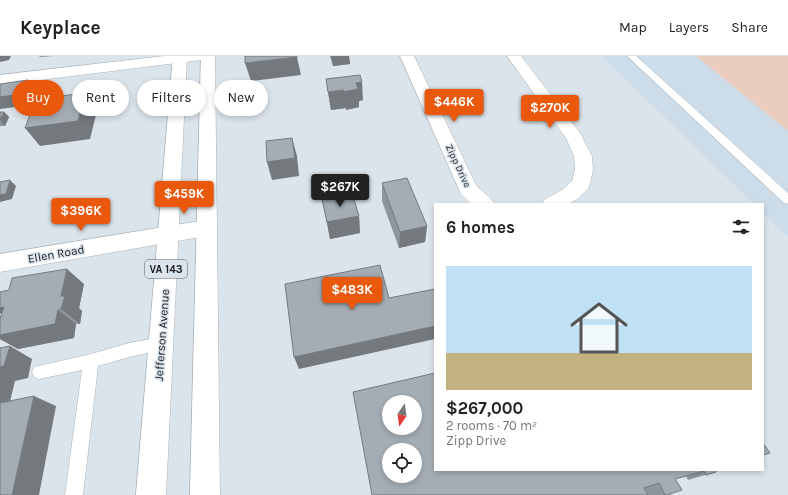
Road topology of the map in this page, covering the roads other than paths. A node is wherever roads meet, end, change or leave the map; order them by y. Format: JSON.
{"nodes":[{"id":1,"x":208,"y":56,"type":"edge"},
{"id":2,"x":407,"y":56,"type":"edge"},
{"id":3,"x":514,"y":56,"type":"edge"},
{"id":4,"x":631,"y":56,"type":"edge"},
{"id":5,"x":187,"y":57,"type":"edge"},
{"id":6,"x":0,"y":80,"type":"edge"},
{"id":7,"x":788,"y":200,"type":"edge"},
{"id":8,"x":484,"y":203,"type":"edge"},
{"id":9,"x":554,"y":203,"type":"edge"},
{"id":10,"x":206,"y":228,"type":"junction"},
{"id":11,"x":168,"y":234,"type":"junction"},
{"id":12,"x":0,"y":263,"type":"edge"},
{"id":13,"x":161,"y":344,"type":"junction"},
{"id":14,"x":91,"y":361,"type":"junction"},
{"id":15,"x":39,"y":372,"type":"dead end"},
{"id":16,"x":74,"y":495,"type":"edge"},
{"id":17,"x":151,"y":495,"type":"edge"},
{"id":18,"x":205,"y":495,"type":"edge"}],
"edges":[{"from":1,"to":10,"type":"main road"},
{"from":2,"to":8,"type":"main road","name":"Zipp Drive"},
{"from":3,"to":9,"type":"main road"},
{"from":4,"to":7,"type":"lane"},
{"from":5,"to":6,"type":"main road"},
{"from":5,"to":11,"type":"main road","name":"Jefferson Avenue","number":"VA 143"},
{"from":10,"to":11,"type":"main road","name":"Ellen Road"},
{"from":10,"to":18,"type":"main road"},
{"from":11,"to":12,"type":"main road","name":"Ellen Road"},
{"from":11,"to":13,"type":"main road","name":"Jefferson Avenue","number":"VA 143"},
{"from":13,"to":14,"type":"lane"},
{"from":13,"to":17,"type":"main road","name":"Jefferson Avenue","number":"VA 143"},
{"from":14,"to":15,"type":"lane"},
{"from":14,"to":16,"type":"lane"}]}
